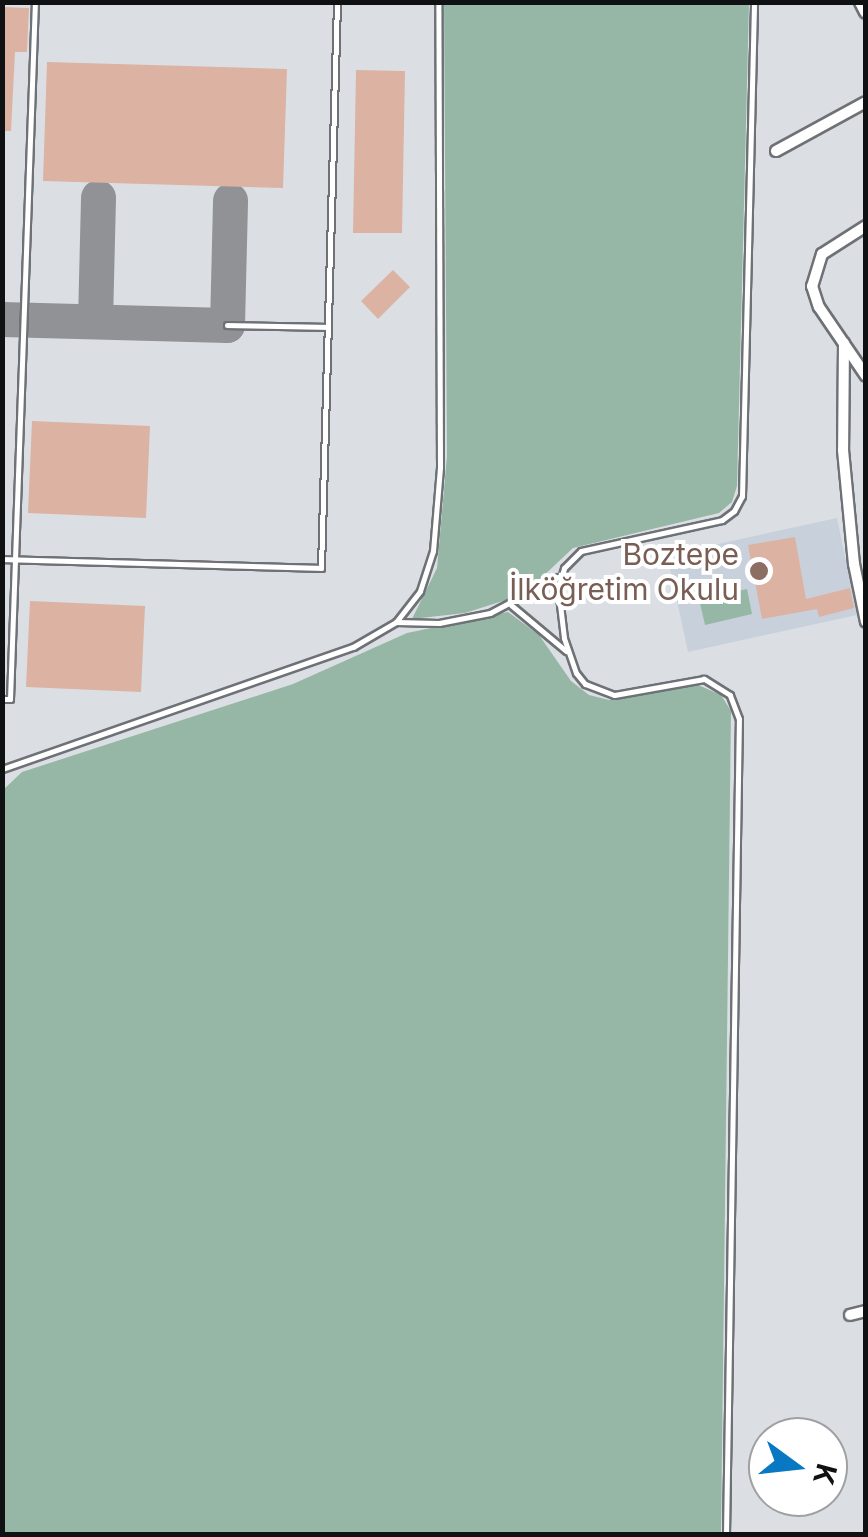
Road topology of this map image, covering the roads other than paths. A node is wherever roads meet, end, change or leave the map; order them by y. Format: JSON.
{"nodes":[{"id":1,"x":35,"y":2,"type":"edge"},
{"id":2,"x":337,"y":2,"type":"edge"},
{"id":3,"x":438,"y":2,"type":"edge"},
{"id":4,"x":754,"y":2,"type":"edge"},
{"id":5,"x":862,"y":2,"type":"edge"},
{"id":6,"x":866,"y":12,"type":"edge"},
{"id":7,"x":866,"y":102,"type":"edge"},
{"id":8,"x":776,"y":151,"type":"dead end"},
{"id":9,"x":866,"y":226,"type":"edge"},
{"id":10,"x":226,"y":325,"type":"dead end"},
{"id":11,"x":328,"y":328,"type":"junction"},
{"id":12,"x":844,"y":343,"type":"junction"},
{"id":13,"x":866,"y":376,"type":"edge"},
{"id":14,"x":2,"y":559,"type":"edge"},
{"id":15,"x":15,"y":560,"type":"junction"},
{"id":16,"x":860,"y":562,"type":"edge"},
{"id":17,"x":560,"y":576,"type":"junction"},
{"id":18,"x":511,"y":605,"type":"junction"},
{"id":19,"x":396,"y":622,"type":"junction"},
{"id":20,"x":866,"y":622,"type":"edge"},
{"id":21,"x":568,"y":652,"type":"junction"},
{"id":22,"x":2,"y":699,"type":"edge"},
{"id":23,"x":2,"y":769,"type":"edge"},
{"id":24,"x":866,"y":1311,"type":"edge"},
{"id":25,"x":850,"y":1315,"type":"dead end"},
{"id":26,"x":726,"y":1534,"type":"edge"}],
"edges":[{"from":1,"to":15,"type":"lane"},
{"from":2,"to":11,"type":"lane"},
{"from":3,"to":19,"type":"lane"},
{"from":4,"to":17,"type":"lane"},
{"from":5,"to":6,"type":"street"},
{"from":7,"to":8,"type":"street"},
{"from":9,"to":12,"type":"street"},
{"from":10,"to":11,"type":"lane"},
{"from":11,"to":15,"type":"lane"},
{"from":12,"to":13,"type":"street"},
{"from":12,"to":16,"type":"street"},
{"from":14,"to":15,"type":"lane"},
{"from":15,"to":22,"type":"lane"},
{"from":16,"to":20,"type":"street"},
{"from":17,"to":18,"type":"lane"},
{"from":17,"to":21,"type":"lane"},
{"from":18,"to":19,"type":"lane"},
{"from":18,"to":21,"type":"lane"},
{"from":19,"to":23,"type":"lane"},
{"from":21,"to":26,"type":"lane"},
{"from":24,"to":25,"type":"street"}]}
